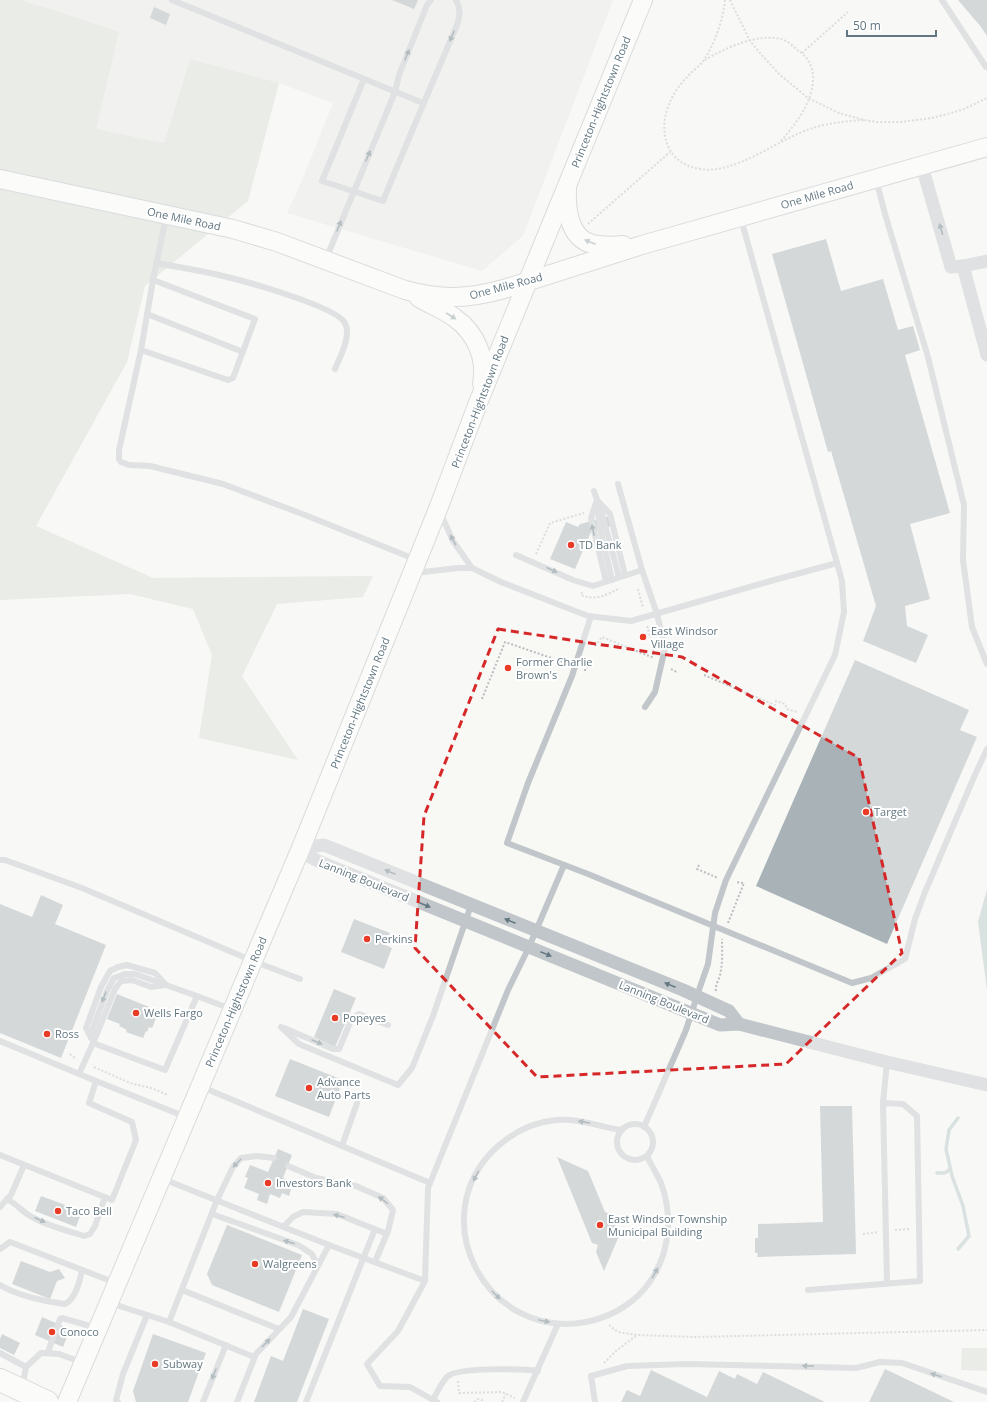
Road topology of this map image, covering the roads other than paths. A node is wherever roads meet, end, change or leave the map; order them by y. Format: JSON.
{"nodes":[{"id":1,"x":172,"y":0,"type":"edge"},
{"id":2,"x":431,"y":0,"type":"edge"},
{"id":3,"x":456,"y":0,"type":"edge"},
{"id":4,"x":643,"y":0,"type":"edge"},
{"id":5,"x":942,"y":0,"type":"edge"},
{"id":6,"x":987,"y":67,"type":"edge"},
{"id":7,"x":364,"y":79,"type":"junction"},
{"id":8,"x":395,"y":92,"type":"junction"},
{"id":9,"x":423,"y":103,"type":"junction"},
{"id":10,"x":987,"y":147,"type":"edge"},
{"id":11,"x":922,"y":166,"type":"junction"},
{"id":12,"x":0,"y":179,"type":"edge"},
{"id":13,"x":876,"y":179,"type":"junction"},
{"id":14,"x":568,"y":181,"type":"junction"},
{"id":15,"x":353,"y":192,"type":"junction"},
{"id":16,"x":166,"y":215,"type":"junction"},
{"id":17,"x":740,"y":217,"type":"junction"},
{"id":18,"x":642,"y":245,"type":"junction"},
{"id":19,"x":326,"y":261,"type":"junction"},
{"id":20,"x":987,"y":261,"type":"edge"},
{"id":21,"x":156,"y":263,"type":"junction"},
{"id":22,"x":957,"y":266,"type":"junction"},
{"id":23,"x":153,"y":280,"type":"junction"},
{"id":24,"x":528,"y":281,"type":"junction"},
{"id":25,"x":405,"y":290,"type":"junction"},
{"id":26,"x":147,"y":314,"type":"junction"},
{"id":27,"x":141,"y":350,"type":"junction"},
{"id":28,"x":243,"y":352,"type":"junction"},
{"id":29,"x":987,"y":355,"type":"edge"},
{"id":30,"x":335,"y":369,"type":"dead end"},
{"id":31,"x":478,"y":403,"type":"junction"},
{"id":32,"x":618,"y":484,"type":"dead end"},
{"id":33,"x":594,"y":491,"type":"dead end"},
{"id":34,"x":597,"y":500,"type":"junction"},
{"id":35,"x":438,"y":509,"type":"junction"},
{"id":36,"x":516,"y":555,"type":"dead end"},
{"id":37,"x":837,"y":563,"type":"junction"},
{"id":38,"x":415,"y":567,"type":"junction"},
{"id":39,"x":472,"y":568,"type":"junction"},
{"id":40,"x":642,"y":570,"type":"junction"},
{"id":41,"x":615,"y":578,"type":"junction"},
{"id":42,"x":657,"y":614,"type":"junction"},
{"id":43,"x":591,"y":616,"type":"junction"},
{"id":44,"x":987,"y":664,"type":"edge"},
{"id":45,"x":645,"y":707,"type":"dead end"},
{"id":46,"x":987,"y":749,"type":"edge"},
{"id":47,"x":302,"y":848,"type":"junction"},
{"id":48,"x":0,"y":860,"type":"edge"},
{"id":49,"x":564,"y":865,"type":"junction"},
{"id":50,"x":471,"y":905,"type":"junction"},
{"id":51,"x":464,"y":922,"type":"junction"},
{"id":52,"x":714,"y":926,"type":"junction"},
{"id":53,"x":536,"y":932,"type":"junction"},
{"id":54,"x":529,"y":947,"type":"junction"},
{"id":55,"x":253,"y":961,"type":"junction"},
{"id":56,"x":300,"y":979,"type":"dead end"},
{"id":57,"x":166,"y":985,"type":"junction"},
{"id":58,"x":197,"y":996,"type":"junction"},
{"id":59,"x":697,"y":997,"type":"junction"},
{"id":60,"x":233,"y":1010,"type":"junction"},
{"id":61,"x":692,"y":1014,"type":"junction"},
{"id":62,"x":739,"y":1024,"type":"junction"},
{"id":63,"x":388,"y":1025,"type":"dead end"},
{"id":64,"x":0,"y":1041,"type":"edge"},
{"id":65,"x":93,"y":1043,"type":"junction"},
{"id":66,"x":887,"y":1062,"type":"junction"},
{"id":67,"x":80,"y":1074,"type":"junction"},
{"id":68,"x":96,"y":1082,"type":"junction"},
{"id":69,"x":987,"y":1084,"type":"edge"},
{"id":70,"x":201,"y":1086,"type":"junction"},
{"id":71,"x":357,"y":1103,"type":"dead end"},
{"id":72,"x":883,"y":1103,"type":"junction"},
{"id":73,"x":188,"y":1117,"type":"junction"},
{"id":74,"x":644,"y":1127,"type":"junction"},
{"id":75,"x":622,"y":1130,"type":"junction"},
{"id":76,"x":342,"y":1146,"type":"junction"},
{"id":77,"x":0,"y":1156,"type":"edge"},
{"id":78,"x":647,"y":1156,"type":"junction"},
{"id":79,"x":274,"y":1158,"type":"dead end"},
{"id":80,"x":24,"y":1166,"type":"junction"},
{"id":81,"x":288,"y":1166,"type":"dead end"},
{"id":82,"x":162,"y":1178,"type":"junction"},
{"id":83,"x":430,"y":1183,"type":"junction"},
{"id":84,"x":105,"y":1197,"type":"junction"},
{"id":85,"x":7,"y":1199,"type":"junction"},
{"id":86,"x":217,"y":1200,"type":"junction"},
{"id":87,"x":0,"y":1207,"type":"edge"},
{"id":88,"x":212,"y":1214,"type":"junction"},
{"id":89,"x":283,"y":1226,"type":"junction"},
{"id":90,"x":375,"y":1229,"type":"junction"},
{"id":91,"x":387,"y":1234,"type":"junction"},
{"id":92,"x":329,"y":1245,"type":"junction"},
{"id":93,"x":0,"y":1249,"type":"edge"},
{"id":94,"x":363,"y":1258,"type":"junction"},
{"id":95,"x":376,"y":1262,"type":"junction"},
{"id":96,"x":318,"y":1266,"type":"junction"},
{"id":97,"x":82,"y":1270,"type":"junction"},
{"id":98,"x":425,"y":1281,"type":"junction"},
{"id":99,"x":888,"y":1283,"type":"junction"},
{"id":100,"x":117,"y":1284,"type":"junction"},
{"id":101,"x":0,"y":1285,"type":"edge"},
{"id":102,"x":182,"y":1290,"type":"junction"},
{"id":103,"x":808,"y":1290,"type":"dead end"},
{"id":104,"x":109,"y":1303,"type":"junction"},
{"id":105,"x":147,"y":1315,"type":"junction"},
{"id":106,"x":169,"y":1322,"type":"junction"},
{"id":107,"x":558,"y":1324,"type":"junction"},
{"id":108,"x":98,"y":1328,"type":"junction"},
{"id":109,"x":279,"y":1329,"type":"junction"},
{"id":110,"x":226,"y":1345,"type":"junction"},
{"id":111,"x":48,"y":1352,"type":"junction"},
{"id":112,"x":0,"y":1353,"type":"edge"},
{"id":113,"x":254,"y":1357,"type":"junction"},
{"id":114,"x":83,"y":1363,"type":"junction"},
{"id":115,"x":26,"y":1367,"type":"junction"},
{"id":116,"x":538,"y":1371,"type":"junction"},
{"id":117,"x":0,"y":1380,"type":"edge"},
{"id":118,"x":21,"y":1390,"type":"junction"},
{"id":119,"x":987,"y":1392,"type":"edge"},
{"id":120,"x":435,"y":1401,"type":"edge"},
{"id":121,"x":47,"y":1402,"type":"edge"},
{"id":122,"x":67,"y":1402,"type":"edge"},
{"id":123,"x":118,"y":1402,"type":"edge"},
{"id":124,"x":203,"y":1402,"type":"edge"},
{"id":125,"x":237,"y":1402,"type":"edge"},
{"id":126,"x":306,"y":1402,"type":"edge"},
{"id":127,"x":523,"y":1402,"type":"edge"},
{"id":128,"x":595,"y":1402,"type":"edge"}],
"edges":[{"from":1,"to":7,"type":"lane"},
{"from":8,"to":2,"type":"lane","one_way":true},
{"from":3,"to":9,"type":"lane","one_way":true},
{"from":4,"to":14,"type":"main road","name":"Princeton-Hightstown Road"},
{"from":5,"to":6,"type":"lane"},
{"from":7,"to":8,"type":"lane"},
{"from":7,"to":15,"type":"lane"},
{"from":8,"to":9,"type":"lane"},
{"from":15,"to":8,"type":"lane","one_way":true},
{"from":9,"to":15,"type":"lane"},
{"from":10,"to":11,"type":"main road","name":"One Mile Road"},
{"from":11,"to":13,"type":"main road","name":"One Mile Road"},
{"from":22,"to":11,"type":"street","one_way":true},
{"from":12,"to":16,"type":"main road","name":"One Mile Road"},
{"from":13,"to":17,"type":"main road","name":"One Mile Road"},
{"from":13,"to":44,"type":"lane"},
{"from":18,"to":14,"type":"main road","one_way":true},
{"from":14,"to":24,"type":"main road","name":"Princeton-Hightstown Road"},
{"from":19,"to":15,"type":"lane","one_way":true},
{"from":16,"to":19,"type":"main road","name":"One Mile Road"},
{"from":16,"to":21,"type":"lane"},
{"from":17,"to":18,"type":"main road","name":"One Mile Road"},
{"from":17,"to":37,"type":"lane"},
{"from":18,"to":24,"type":"main road","name":"One Mile Road"},
{"from":19,"to":25,"type":"main road","name":"One Mile Road"},
{"from":20,"to":22,"type":"street"},
{"from":21,"to":23,"type":"lane"},
{"from":21,"to":30,"type":"lane"},
{"from":22,"to":29,"type":"street"},
{"from":23,"to":26,"type":"lane"},
{"from":23,"to":28,"type":"lane"},
{"from":24,"to":25,"type":"main road","name":"One Mile Road"},
{"from":24,"to":31,"type":"main road","name":"Princeton-Hightstown Road"},
{"from":25,"to":31,"type":"main road","one_way":true},
{"from":26,"to":27,"type":"lane"},
{"from":26,"to":28,"type":"lane"},
{"from":27,"to":28,"type":"lane"},
{"from":27,"to":38,"type":"lane"},
{"from":31,"to":35,"type":"main road","name":"Princeton-Hightstown Road"},
{"from":32,"to":40,"type":"lane"},
{"from":33,"to":34,"type":"lane"},
{"from":34,"to":41,"type":"lane"},
{"from":41,"to":34,"type":"lane","one_way":true},
{"from":35,"to":38,"type":"main road","name":"Princeton-Hightstown Road"},
{"from":39,"to":35,"type":"lane","one_way":true},
{"from":36,"to":41,"type":"lane","one_way":true},
{"from":37,"to":42,"type":"lane"},
{"from":37,"to":52,"type":"lane"},
{"from":38,"to":39,"type":"lane"},
{"from":38,"to":47,"type":"main road","name":"Princeton-Hightstown Road"},
{"from":39,"to":43,"type":"lane"},
{"from":40,"to":41,"type":"lane"},
{"from":40,"to":42,"type":"lane"},
{"from":42,"to":43,"type":"lane"},
{"from":42,"to":45,"type":"lane"},
{"from":43,"to":49,"type":"lane"},
{"from":46,"to":52,"type":"lane"},
{"from":50,"to":47,"type":"street","name":"Lanning Boulevard","one_way":true},
{"from":47,"to":51,"type":"street","name":"Lanning Boulevard","one_way":true},
{"from":47,"to":55,"type":"main road","name":"Princeton-Hightstown Road"},
{"from":48,"to":55,"type":"lane"},
{"from":49,"to":52,"type":"lane"},
{"from":49,"to":53,"type":"lane"},
{"from":50,"to":51,"type":"lane"},
{"from":53,"to":50,"type":"street","name":"Lanning Boulevard","one_way":true},
{"from":51,"to":54,"type":"street","name":"Lanning Boulevard"},
{"from":51,"to":63,"type":"lane","one_way":true},
{"from":52,"to":59,"type":"lane"},
{"from":53,"to":54,"type":"lane"},
{"from":59,"to":53,"type":"street","name":"Lanning Boulevard","one_way":true},
{"from":54,"to":61,"type":"street","name":"Lanning Boulevard","one_way":true},
{"from":54,"to":83,"type":"lane"},
{"from":55,"to":56,"type":"lane"},
{"from":55,"to":60,"type":"main road","name":"Princeton-Hightstown Road"},
{"from":57,"to":58,"type":"lane"},
{"from":57,"to":65,"type":"lane","one_way":true},
{"from":57,"to":65,"type":"lane"},
{"from":58,"to":60,"type":"lane"},
{"from":58,"to":65,"type":"lane"},
{"from":59,"to":61,"type":"lane"},
{"from":59,"to":62,"type":"street","name":"Lanning Boulevard"},
{"from":60,"to":70,"type":"main road","name":"Princeton-Hightstown Road"},
{"from":61,"to":62,"type":"street","name":"Lanning Boulevard"},
{"from":61,"to":74,"type":"lane"},
{"from":62,"to":66,"type":"street","name":"Lanning Boulevard"},
{"from":64,"to":67,"type":"lane"},
{"from":65,"to":67,"type":"lane"},
{"from":66,"to":69,"type":"street","name":"Lanning Boulevard"},
{"from":66,"to":72,"type":"lane"},
{"from":67,"to":68,"type":"lane"},
{"from":68,"to":73,"type":"lane"},
{"from":68,"to":84,"type":"lane"},
{"from":70,"to":73,"type":"main road","name":"Princeton-Hightstown Road"},
{"from":70,"to":76,"type":"lane"},
{"from":71,"to":76,"type":"lane"},
{"from":72,"to":99,"type":"lane"},
{"from":72,"to":99,"type":"lane"},
{"from":73,"to":82,"type":"main road","name":"Princeton-Hightstown Road"},
{"from":74,"to":75,"type":"lane"},
{"from":74,"to":78,"type":"lane"},
{"from":75,"to":78,"type":"lane"},
{"from":75,"to":107,"type":"lane","one_way":true},
{"from":76,"to":83,"type":"lane"},
{"from":77,"to":80,"type":"lane"},
{"from":107,"to":78,"type":"lane","one_way":true},
{"from":79,"to":86,"type":"lane","one_way":true},
{"from":80,"to":84,"type":"lane"},
{"from":80,"to":85,"type":"lane"},
{"from":91,"to":81,"type":"lane","one_way":true},
{"from":82,"to":86,"type":"lane"},
{"from":82,"to":100,"type":"main road","name":"Princeton-Hightstown Road"},
{"from":83,"to":98,"type":"lane"},
{"from":85,"to":84,"type":"lane","one_way":true},
{"from":85,"to":87,"type":"lane"},
{"from":86,"to":88,"type":"lane"},
{"from":86,"to":89,"type":"lane"},
{"from":96,"to":88,"type":"lane","one_way":true},
{"from":88,"to":102,"type":"lane"},
{"from":90,"to":89,"type":"lane","one_way":true},
{"from":89,"to":92,"type":"lane"},
{"from":90,"to":91,"type":"lane"},
{"from":90,"to":94,"type":"lane"},
{"from":91,"to":95,"type":"lane"},
{"from":92,"to":94,"type":"lane"},
{"from":92,"to":96,"type":"lane"},
{"from":93,"to":97,"type":"lane"},
{"from":94,"to":95,"type":"lane"},
{"from":94,"to":126,"type":"lane"},
{"from":95,"to":98,"type":"lane"},
{"from":96,"to":109,"type":"lane"},
{"from":97,"to":100,"type":"lane"},
{"from":97,"to":101,"type":"lane"},
{"from":98,"to":120,"type":"lane"},
{"from":99,"to":103,"type":"lane"},
{"from":100,"to":104,"type":"main road","name":"Princeton-Hightstown Road"},
{"from":102,"to":106,"type":"lane"},
{"from":102,"to":109,"type":"lane"},
{"from":104,"to":105,"type":"lane"},
{"from":104,"to":108,"type":"main road","name":"Princeton-Hightstown Road"},
{"from":105,"to":106,"type":"lane"},
{"from":105,"to":123,"type":"lane"},
{"from":106,"to":110,"type":"lane"},
{"from":107,"to":116,"type":"lane"},
{"from":108,"to":111,"type":"lane"},
{"from":108,"to":114,"type":"main road","name":"Princeton-Hightstown Road"},
{"from":113,"to":109,"type":"lane","one_way":true},
{"from":110,"to":113,"type":"lane"},
{"from":110,"to":124,"type":"lane","one_way":true},
{"from":111,"to":114,"type":"lane"},
{"from":111,"to":115,"type":"lane"},
{"from":112,"to":115,"type":"lane"},
{"from":113,"to":125,"type":"lane"},
{"from":114,"to":122,"type":"main road","name":"Princeton-Hightstown Road"},
{"from":115,"to":118,"type":"lane"},
{"from":116,"to":120,"type":"lane"},
{"from":116,"to":127,"type":"lane"},
{"from":117,"to":118,"type":"highway"},
{"from":118,"to":121,"type":"highway"},
{"from":119,"to":128,"type":"lane","one_way":true}]}
